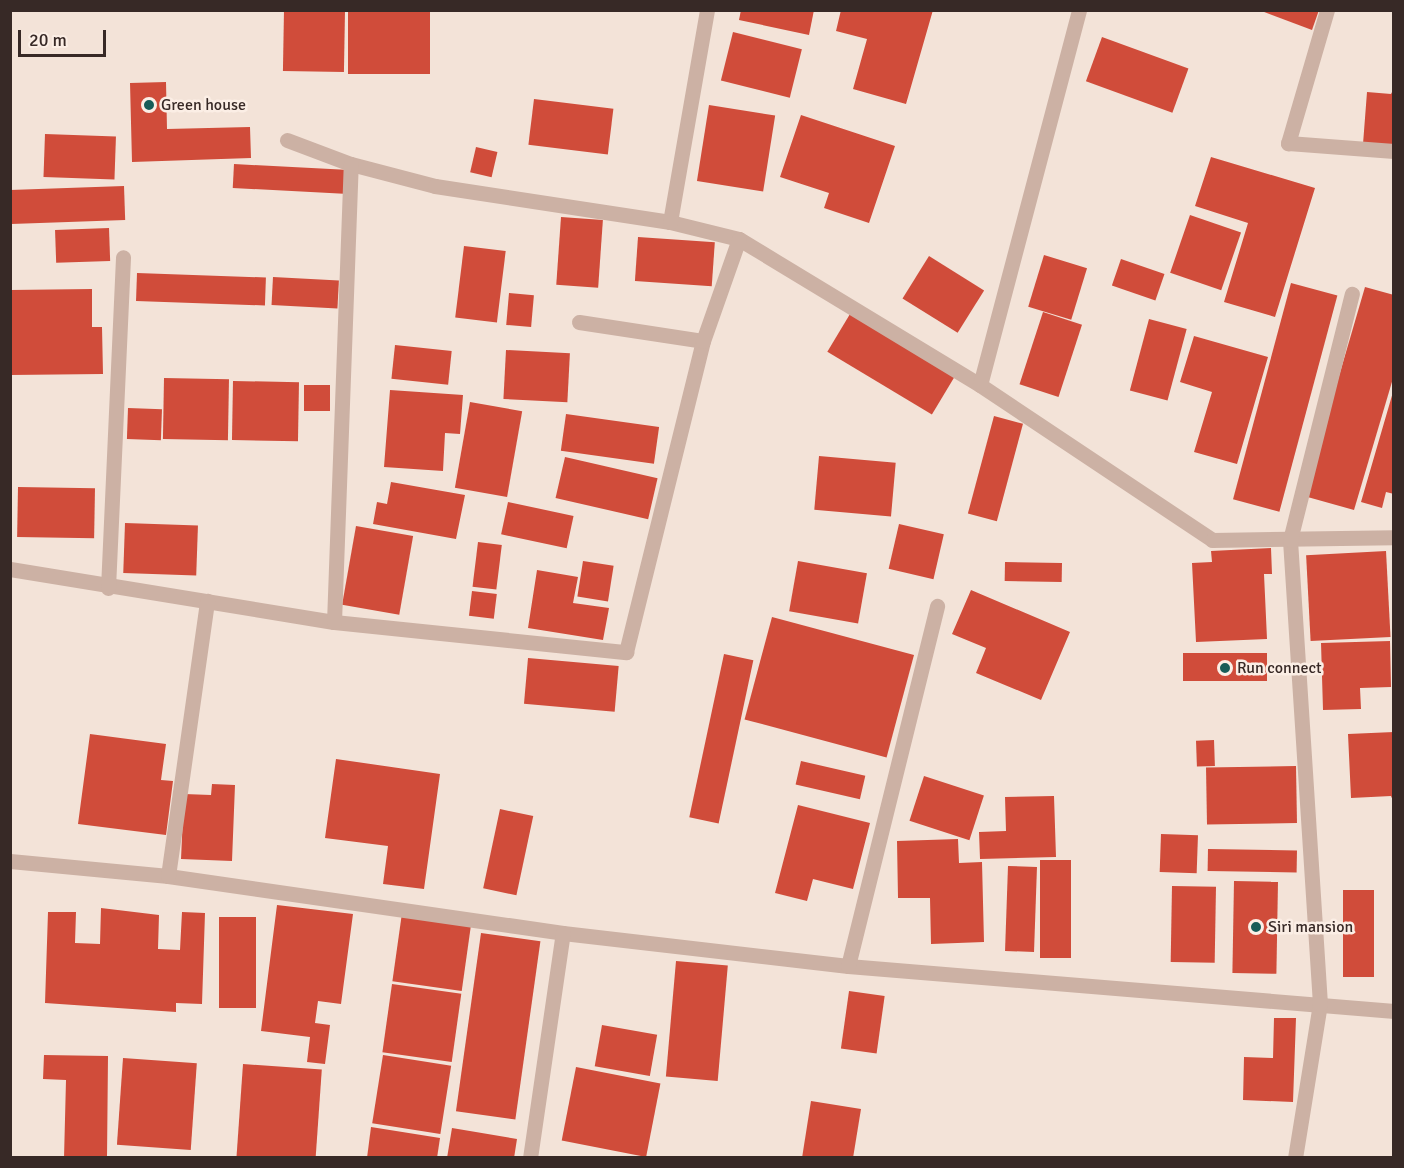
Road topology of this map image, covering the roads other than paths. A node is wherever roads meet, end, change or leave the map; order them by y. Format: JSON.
{"nodes":[{"id":1,"x":707,"y":10,"type":"edge"},
{"id":2,"x":1079,"y":10,"type":"edge"},
{"id":3,"x":1327,"y":10,"type":"edge"},
{"id":4,"x":287,"y":140,"type":"dead end"},
{"id":5,"x":1394,"y":151,"type":"edge"},
{"id":6,"x":351,"y":164,"type":"junction"},
{"id":7,"x":670,"y":222,"type":"junction"},
{"id":8,"x":739,"y":239,"type":"junction"},
{"id":9,"x":123,"y":257,"type":"dead end"},
{"id":10,"x":1352,"y":294,"type":"dead end"},
{"id":11,"x":579,"y":322,"type":"dead end"},
{"id":12,"x":703,"y":342,"type":"junction"},
{"id":13,"x":980,"y":385,"type":"junction"},
{"id":14,"x":1394,"y":537,"type":"edge"},
{"id":15,"x":1290,"y":540,"type":"junction"},
{"id":16,"x":10,"y":569,"type":"edge"},
{"id":17,"x":108,"y":588,"type":"junction"},
{"id":18,"x":207,"y":601,"type":"junction"},
{"id":19,"x":937,"y":606,"type":"dead end"},
{"id":20,"x":334,"y":622,"type":"junction"},
{"id":21,"x":10,"y":861,"type":"edge"},
{"id":22,"x":168,"y":876,"type":"junction"},
{"id":23,"x":563,"y":933,"type":"junction"},
{"id":24,"x":848,"y":966,"type":"junction"},
{"id":25,"x":1320,"y":1004,"type":"junction"},
{"id":26,"x":1394,"y":1011,"type":"edge"},
{"id":27,"x":530,"y":1158,"type":"edge"},
{"id":28,"x":1295,"y":1158,"type":"edge"}],
"edges":[{"from":1,"to":7,"type":"street"},
{"from":2,"to":13,"type":"street"},
{"from":3,"to":5,"type":"street"},
{"from":4,"to":6,"type":"street"},
{"from":6,"to":7,"type":"street"},
{"from":6,"to":20,"type":"street"},
{"from":7,"to":8,"type":"street"},
{"from":8,"to":12,"type":"street"},
{"from":8,"to":13,"type":"street"},
{"from":9,"to":17,"type":"street"},
{"from":10,"to":15,"type":"street"},
{"from":11,"to":12,"type":"street"},
{"from":12,"to":20,"type":"street"},
{"from":13,"to":15,"type":"street"},
{"from":14,"to":15,"type":"street"},
{"from":15,"to":25,"type":"street"},
{"from":16,"to":17,"type":"street"},
{"from":17,"to":18,"type":"street"},
{"from":18,"to":20,"type":"street"},
{"from":18,"to":22,"type":"street"},
{"from":19,"to":24,"type":"street"},
{"from":21,"to":22,"type":"street"},
{"from":22,"to":23,"type":"street"},
{"from":23,"to":24,"type":"street"},
{"from":23,"to":27,"type":"street"},
{"from":24,"to":25,"type":"street"},
{"from":25,"to":26,"type":"street"},
{"from":25,"to":28,"type":"street"}]}
